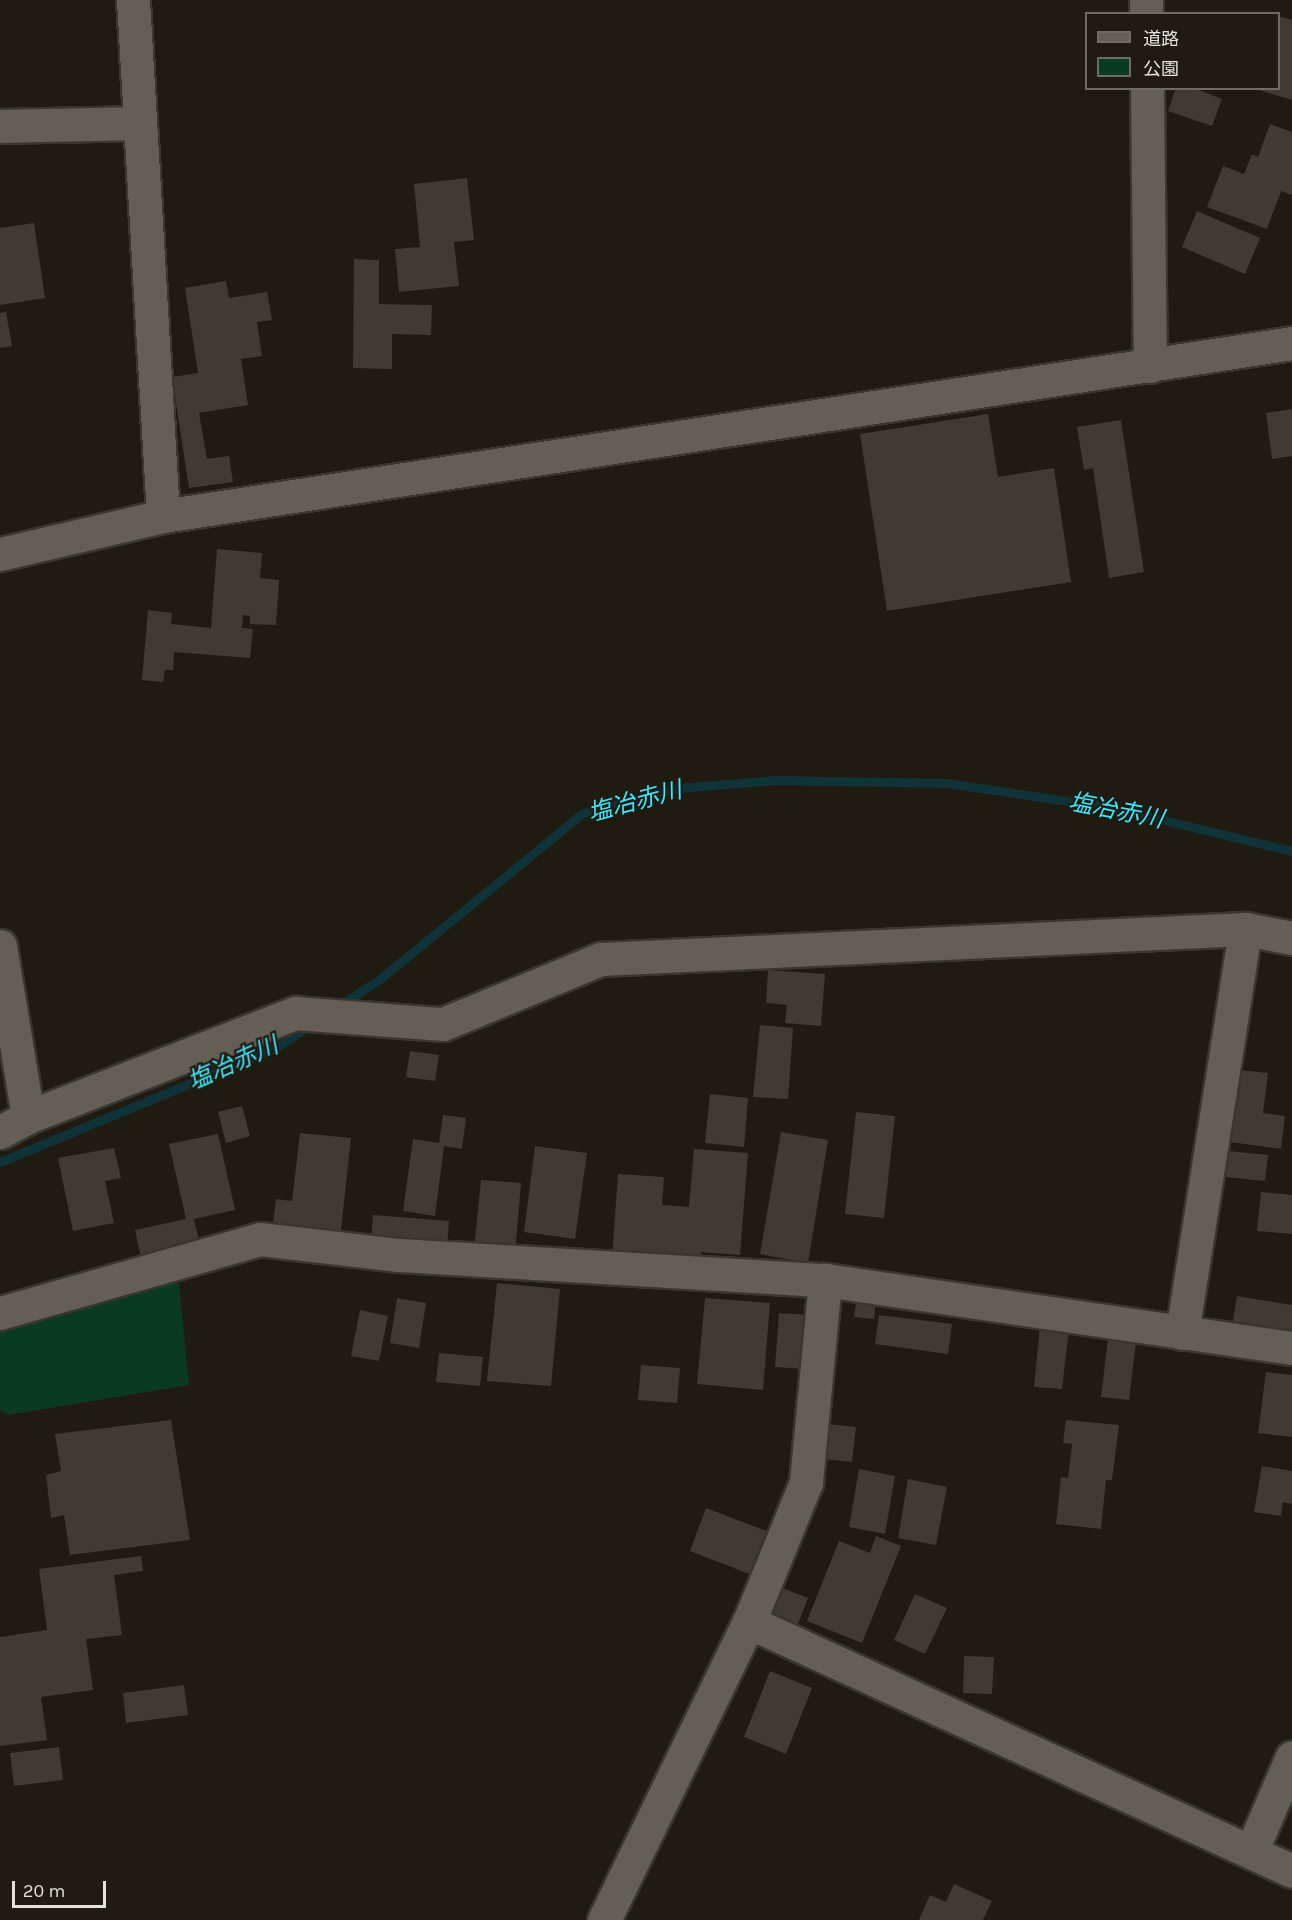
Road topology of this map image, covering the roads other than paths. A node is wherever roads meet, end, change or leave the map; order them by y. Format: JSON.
{"nodes":[{"id":1,"x":133,"y":0,"type":"edge"},
{"id":2,"x":1147,"y":90,"type":"edge"},
{"id":3,"x":138,"y":123,"type":"junction"},
{"id":4,"x":0,"y":126,"type":"edge"},
{"id":5,"x":1292,"y":343,"type":"edge"},
{"id":6,"x":1150,"y":366,"type":"junction"},
{"id":7,"x":163,"y":516,"type":"junction"},
{"id":8,"x":0,"y":554,"type":"edge"},
{"id":9,"x":1245,"y":929,"type":"junction"},
{"id":10,"x":1292,"y":938,"type":"edge"},
{"id":11,"x":0,"y":946,"type":"edge"},
{"id":12,"x":28,"y":1117,"type":"junction"},
{"id":13,"x":0,"y":1132,"type":"edge"},
{"id":14,"x":825,"y":1280,"type":"junction"},
{"id":15,"x":0,"y":1313,"type":"edge"},
{"id":16,"x":1182,"y":1333,"type":"junction"},
{"id":17,"x":1292,"y":1348,"type":"edge"},
{"id":18,"x":749,"y":1622,"type":"junction"},
{"id":19,"x":1292,"y":1757,"type":"edge"},
{"id":20,"x":1251,"y":1852,"type":"junction"},
{"id":21,"x":1292,"y":1871,"type":"edge"},
{"id":22,"x":604,"y":1920,"type":"edge"}],
"edges":[{"from":1,"to":3,"type":"street"},
{"from":2,"to":6,"type":"street"},
{"from":3,"to":4,"type":"street"},
{"from":3,"to":7,"type":"street"},
{"from":5,"to":6,"type":"street"},
{"from":6,"to":7,"type":"street"},
{"from":7,"to":8,"type":"street"},
{"from":9,"to":10,"type":"street"},
{"from":9,"to":12,"type":"street"},
{"from":9,"to":16,"type":"street"},
{"from":11,"to":12,"type":"street"},
{"from":12,"to":13,"type":"street"},
{"from":14,"to":15,"type":"street"},
{"from":14,"to":16,"type":"street"},
{"from":14,"to":18,"type":"street"},
{"from":16,"to":17,"type":"street"},
{"from":18,"to":20,"type":"street"},
{"from":18,"to":22,"type":"street"},
{"from":19,"to":20,"type":"street"},
{"from":20,"to":21,"type":"street"}]}
